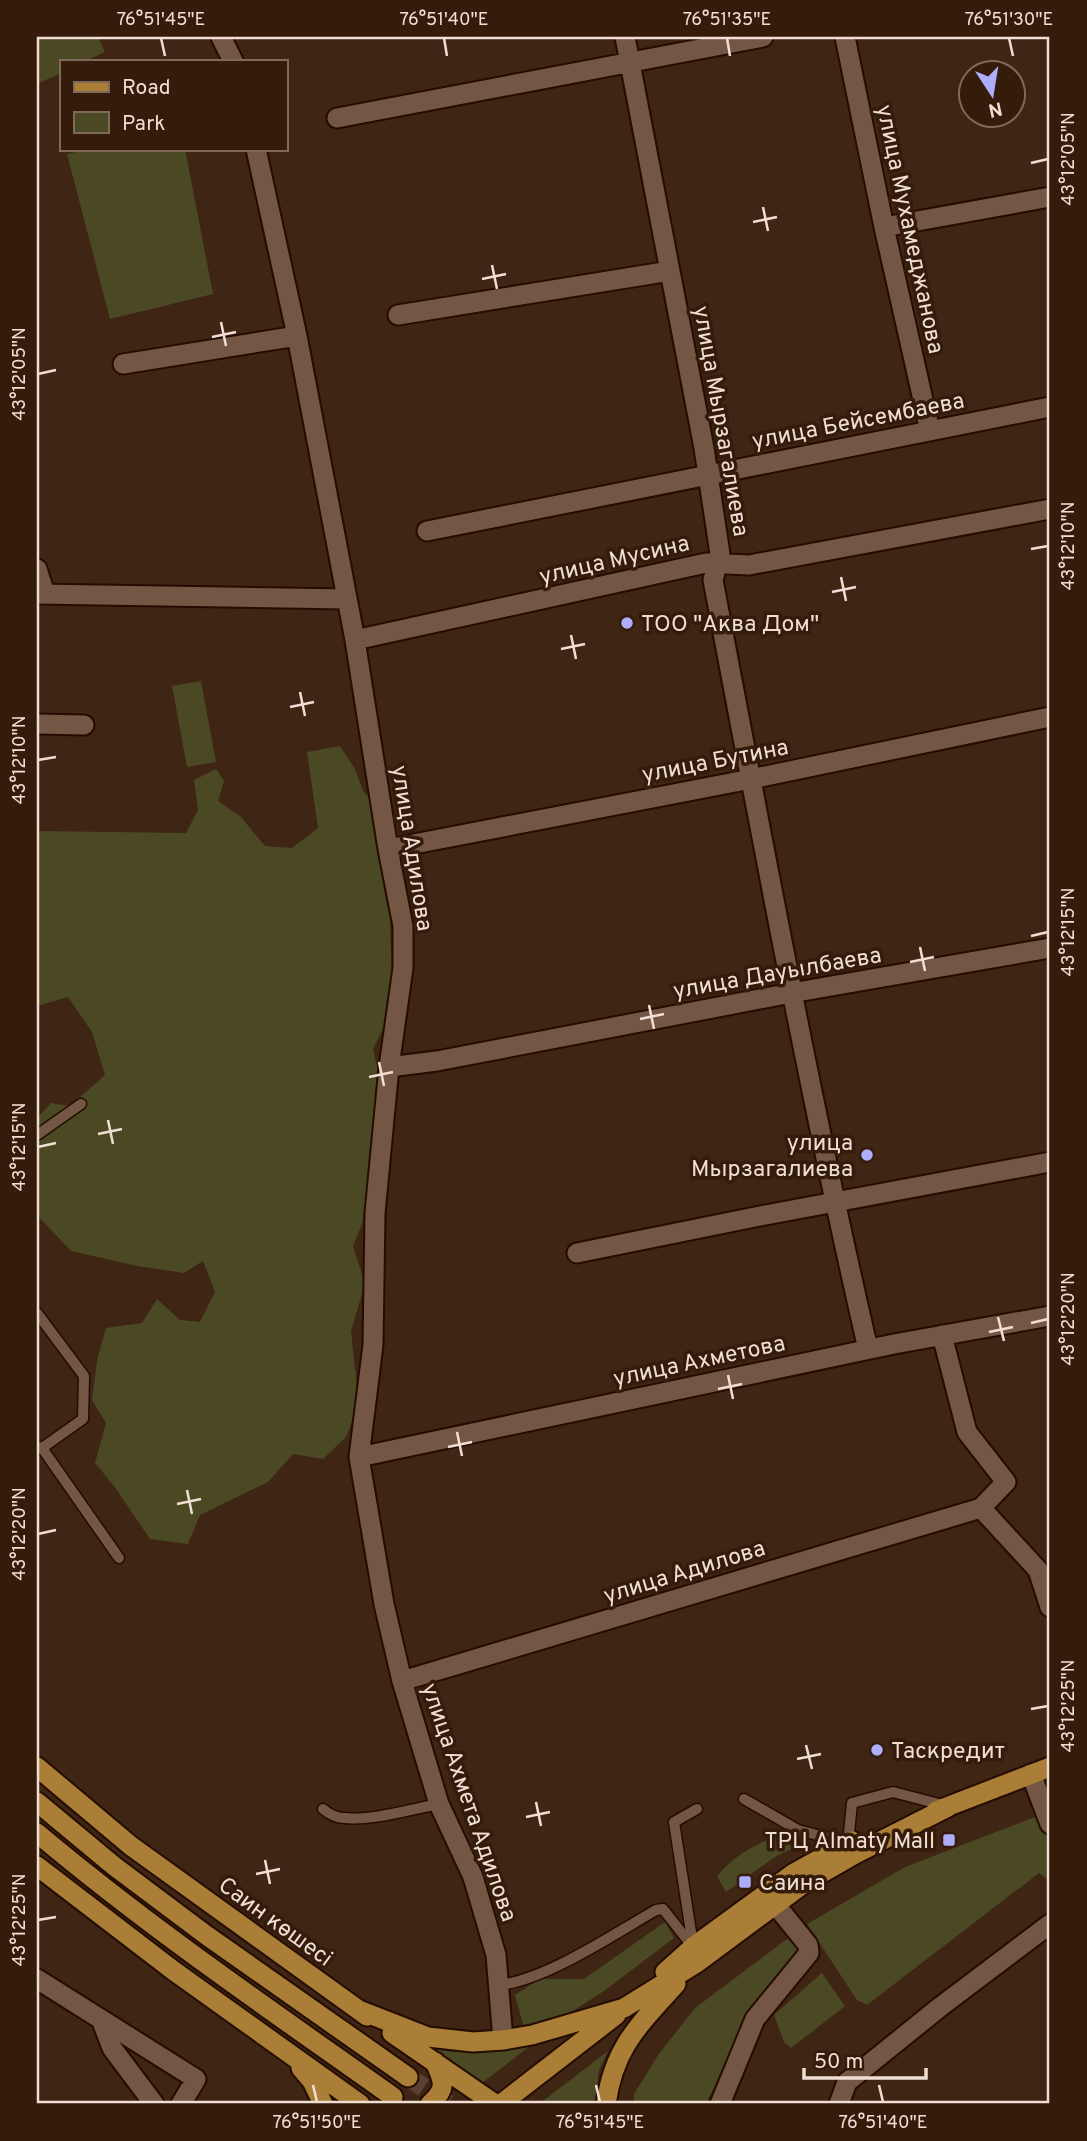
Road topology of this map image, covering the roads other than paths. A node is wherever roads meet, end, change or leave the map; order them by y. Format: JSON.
{"nodes":[{"id":1,"x":221,"y":37,"type":"edge"},
{"id":2,"x":625,"y":37,"type":"edge"},
{"id":3,"x":763,"y":37,"type":"edge"},
{"id":4,"x":845,"y":37,"type":"edge"},
{"id":5,"x":232,"y":60,"type":"edge"},
{"id":6,"x":630,"y":62,"type":"junction"},
{"id":7,"x":337,"y":118,"type":"dead end"},
{"id":8,"x":256,"y":150,"type":"edge"},
{"id":9,"x":1050,"y":197,"type":"edge"},
{"id":10,"x":884,"y":227,"type":"junction"},
{"id":11,"x":670,"y":271,"type":"junction"},
{"id":12,"x":398,"y":315,"type":"dead end"},
{"id":13,"x":297,"y":336,"type":"junction"},
{"id":14,"x":123,"y":364,"type":"dead end"},
{"id":15,"x":1050,"y":407,"type":"edge"},
{"id":16,"x":930,"y":431,"type":"junction"},
{"id":17,"x":708,"y":474,"type":"junction"},
{"id":18,"x":1050,"y":509,"type":"edge"},
{"id":19,"x":427,"y":531,"type":"dead end"},
{"id":20,"x":717,"y":565,"type":"junction"},
{"id":21,"x":37,"y":569,"type":"edge"},
{"id":22,"x":41,"y":594,"type":"edge"},
{"id":23,"x":347,"y":599,"type":"junction"},
{"id":24,"x":355,"y":640,"type":"junction"},
{"id":25,"x":1050,"y":717,"type":"edge"},
{"id":26,"x":37,"y":724,"type":"edge"},
{"id":27,"x":84,"y":724,"type":"dead end"},
{"id":28,"x":751,"y":779,"type":"junction"},
{"id":29,"x":388,"y":849,"type":"junction"},
{"id":30,"x":1050,"y":948,"type":"edge"},
{"id":31,"x":791,"y":993,"type":"junction"},
{"id":32,"x":389,"y":1067,"type":"junction"},
{"id":33,"x":81,"y":1104,"type":"dead end"},
{"id":34,"x":37,"y":1136,"type":"edge"},
{"id":35,"x":1050,"y":1162,"type":"edge"},
{"id":36,"x":834,"y":1202,"type":"junction"},
{"id":37,"x":577,"y":1253,"type":"dead end"},
{"id":38,"x":37,"y":1313,"type":"edge"},
{"id":39,"x":1050,"y":1316,"type":"edge"},
{"id":40,"x":942,"y":1335,"type":"junction"},
{"id":41,"x":868,"y":1349,"type":"junction"},
{"id":42,"x":39,"y":1448,"type":"edge"},
{"id":43,"x":359,"y":1457,"type":"junction"},
{"id":44,"x":981,"y":1508,"type":"junction"},
{"id":45,"x":119,"y":1558,"type":"dead end"},
{"id":46,"x":1050,"y":1607,"type":"edge"},
{"id":47,"x":402,"y":1681,"type":"junction"},
{"id":48,"x":37,"y":1767,"type":"edge"},
{"id":49,"x":1050,"y":1767,"type":"edge"},
{"id":50,"x":1031,"y":1774,"type":"junction"},
{"id":51,"x":744,"y":1799,"type":"dead end"},
{"id":52,"x":37,"y":1802,"type":"edge"},
{"id":53,"x":439,"y":1804,"type":"junction"},
{"id":54,"x":948,"y":1807,"type":"junction"},
{"id":55,"x":323,"y":1809,"type":"dead end"},
{"id":56,"x":696,"y":1809,"type":"dead end"},
{"id":57,"x":1050,"y":1824,"type":"edge"},
{"id":58,"x":37,"y":1833,"type":"edge"},
{"id":59,"x":848,"y":1843,"type":"junction"},
{"id":60,"x":37,"y":1866,"type":"edge"},
{"id":61,"x":775,"y":1904,"type":"junction"},
{"id":62,"x":1050,"y":1924,"type":"edge"},
{"id":63,"x":694,"y":1956,"type":"junction"},
{"id":64,"x":37,"y":1979,"type":"edge"},
{"id":65,"x":499,"y":1985,"type":"junction"},
{"id":66,"x":624,"y":2008,"type":"junction"},
{"id":67,"x":359,"y":2010,"type":"junction"},
{"id":68,"x":102,"y":2019,"type":"junction"},
{"id":69,"x":503,"y":2040,"type":"junction"},
{"id":70,"x":290,"y":2054,"type":"junction"},
{"id":71,"x":435,"y":2062,"type":"junction"},
{"id":72,"x":408,"y":2077,"type":"tunnel mouth"},
{"id":73,"x":393,"y":2097,"type":"dead end"},
{"id":74,"x":154,"y":2104,"type":"edge"},
{"id":75,"x":181,"y":2104,"type":"edge"},
{"id":76,"x":323,"y":2104,"type":"edge"},
{"id":77,"x":360,"y":2104,"type":"edge"},
{"id":78,"x":430,"y":2104,"type":"edge"},
{"id":79,"x":495,"y":2104,"type":"edge"},
{"id":80,"x":501,"y":2104,"type":"edge"},
{"id":81,"x":606,"y":2104,"type":"edge"},
{"id":82,"x":720,"y":2104,"type":"edge"},
{"id":83,"x":839,"y":2104,"type":"edge"}],
"edges":[{"from":1,"to":5,"type":"street"},
{"from":2,"to":6,"type":"street","name":"улица Мырзагалиева"},
{"from":3,"to":6,"type":"street"},
{"from":4,"to":10,"type":"street","name":"улица Мухамеджанова"},
{"from":6,"to":7,"type":"street"},
{"from":6,"to":11,"type":"street","name":"улица Мырзагалиева"},
{"from":8,"to":13,"type":"street","name":"улица Адилова"},
{"from":9,"to":10,"type":"street"},
{"from":10,"to":16,"type":"street","name":"улица Мухамеджанова"},
{"from":11,"to":12,"type":"street"},
{"from":11,"to":17,"type":"street","name":"улица Мырзагалиева"},
{"from":13,"to":14,"type":"street"},
{"from":13,"to":23,"type":"street","name":"улица Адилова"},
{"from":15,"to":16,"type":"street","name":"улица Бейсембаева"},
{"from":16,"to":17,"type":"street","name":"улица Бейсембаева"},
{"from":17,"to":19,"type":"street","name":"улица Бейсембаева"},
{"from":17,"to":20,"type":"street","name":"улица Мырзагалиева"},
{"from":18,"to":20,"type":"street","name":"улица Мусина"},
{"from":20,"to":24,"type":"street","name":"улица Мусина"},
{"from":20,"to":28,"type":"street","name":"улица Мырзагалиева"},
{"from":21,"to":22,"type":"street"},
{"from":22,"to":23,"type":"street"},
{"from":23,"to":24,"type":"street","name":"улица Адилова"},
{"from":24,"to":29,"type":"street","name":"улица Адилова"},
{"from":25,"to":28,"type":"street","name":"улица Бутина"},
{"from":26,"to":27,"type":"street"},
{"from":28,"to":29,"type":"street","name":"улица Бутина"},
{"from":28,"to":31,"type":"street","name":"улица Мырзагалиева"},
{"from":29,"to":32,"type":"street","name":"улица Адилова"},
{"from":30,"to":31,"type":"street","name":"улица Дауылбаева"},
{"from":31,"to":32,"type":"street","name":"улица Дауылбаева"},
{"from":31,"to":36,"type":"street","name":"улица Мырзагалиева"},
{"from":32,"to":43,"type":"street","name":"улица Адилова"},
{"from":33,"to":34,"type":"lane"},
{"from":35,"to":36,"type":"street"},
{"from":36,"to":37,"type":"street"},
{"from":36,"to":41,"type":"street","name":"улица Мырзагалиева"},
{"from":38,"to":42,"type":"lane"},
{"from":39,"to":40,"type":"street","name":"улица Ахметова"},
{"from":40,"to":41,"type":"street","name":"улица Ахметова"},
{"from":40,"to":44,"type":"street"},
{"from":41,"to":43,"type":"street","name":"улица Ахметова"},
{"from":42,"to":45,"type":"lane"},
{"from":43,"to":47,"type":"street","name":"улица Ахмета Адилова"},
{"from":44,"to":46,"type":"street"},
{"from":44,"to":47,"type":"street","name":"улица Адилова"},
{"from":47,"to":53,"type":"street","name":"улица Ахмета Адилова"},
{"from":48,"to":67,"type":"main road","name":"Саин көшесі"},
{"from":49,"to":50,"type":"main road"},
{"from":50,"to":54,"type":"main road"},
{"from":50,"to":57,"type":"street"},
{"from":51,"to":59,"type":"lane"},
{"from":52,"to":72,"type":"main road"},
{"from":53,"to":55,"type":"lane"},
{"from":53,"to":65,"type":"street","name":"улица Ахмета Адилова"},
{"from":54,"to":59,"type":"main road"},
{"from":54,"to":59,"type":"lane"},
{"from":54,"to":61,"type":"main road"},
{"from":56,"to":63,"type":"lane"},
{"from":58,"to":73,"type":"main road"},
{"from":59,"to":63,"type":"main road"},
{"from":60,"to":70,"type":"main road"},
{"from":61,"to":63,"type":"main road"},
{"from":61,"to":82,"type":"street"},
{"from":62,"to":83,"type":"street"},
{"from":63,"to":65,"type":"lane"},
{"from":63,"to":66,"type":"main road"},
{"from":63,"to":81,"type":"main road"},
{"from":64,"to":68,"type":"street"},
{"from":65,"to":69,"type":"street","name":"улица Ахмета Адилова"},
{"from":66,"to":69,"type":"main road"},
{"from":66,"to":80,"type":"main road"},
{"from":67,"to":69,"type":"main road"},
{"from":67,"to":71,"type":"main road","name":"Саин көшесі"},
{"from":68,"to":74,"type":"street"},
{"from":68,"to":75,"type":"street"},
{"from":70,"to":76,"type":"main road"},
{"from":70,"to":77,"type":"main road"},
{"from":71,"to":78,"type":"main road"},
{"from":71,"to":79,"type":"main road","name":"Саин көшесі"}]}
